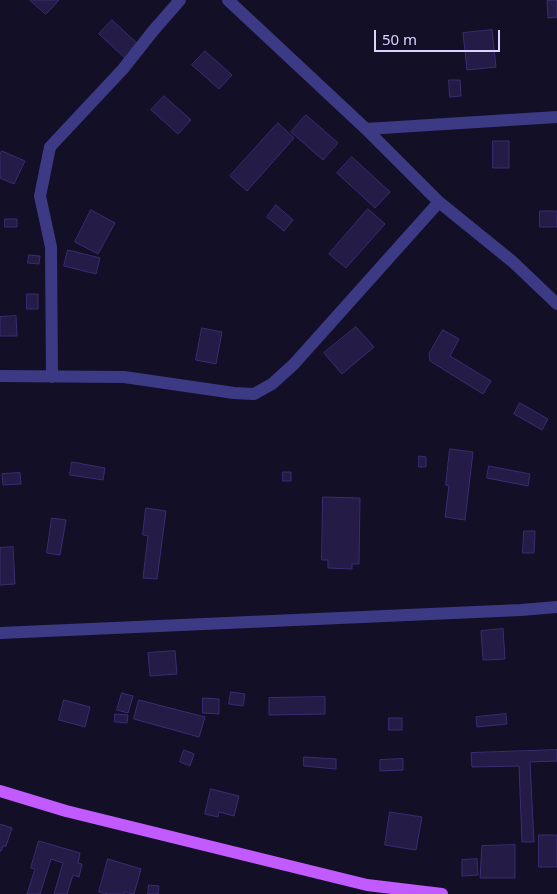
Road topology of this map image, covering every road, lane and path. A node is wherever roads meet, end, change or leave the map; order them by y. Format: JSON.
{"nodes":[{"id":1,"x":180,"y":0,"type":"edge"},
{"id":2,"x":228,"y":0,"type":"edge"},
{"id":3,"x":557,"y":117,"type":"edge"},
{"id":4,"x":366,"y":129,"type":"junction"},
{"id":5,"x":439,"y":202,"type":"junction"},
{"id":6,"x":557,"y":304,"type":"edge"},
{"id":7,"x":0,"y":376,"type":"edge"},
{"id":8,"x":52,"y":377,"type":"junction"},
{"id":9,"x":557,"y":607,"type":"edge"},
{"id":10,"x":0,"y":633,"type":"edge"},
{"id":11,"x":0,"y":791,"type":"edge"},
{"id":12,"x":367,"y":889,"type":"edge"},
{"id":13,"x":442,"y":894,"type":"edge"}],
"edges":[{"from":1,"to":8,"type":"street"},
{"from":2,"to":4,"type":"street"},
{"from":3,"to":4,"type":"street"},
{"from":4,"to":5,"type":"street"},
{"from":5,"to":6,"type":"street"},
{"from":5,"to":8,"type":"street"},
{"from":7,"to":8,"type":"street"},
{"from":9,"to":10,"type":"street"},
{"from":11,"to":12,"type":"main road"},
{"from":12,"to":13,"type":"main road"}]}
